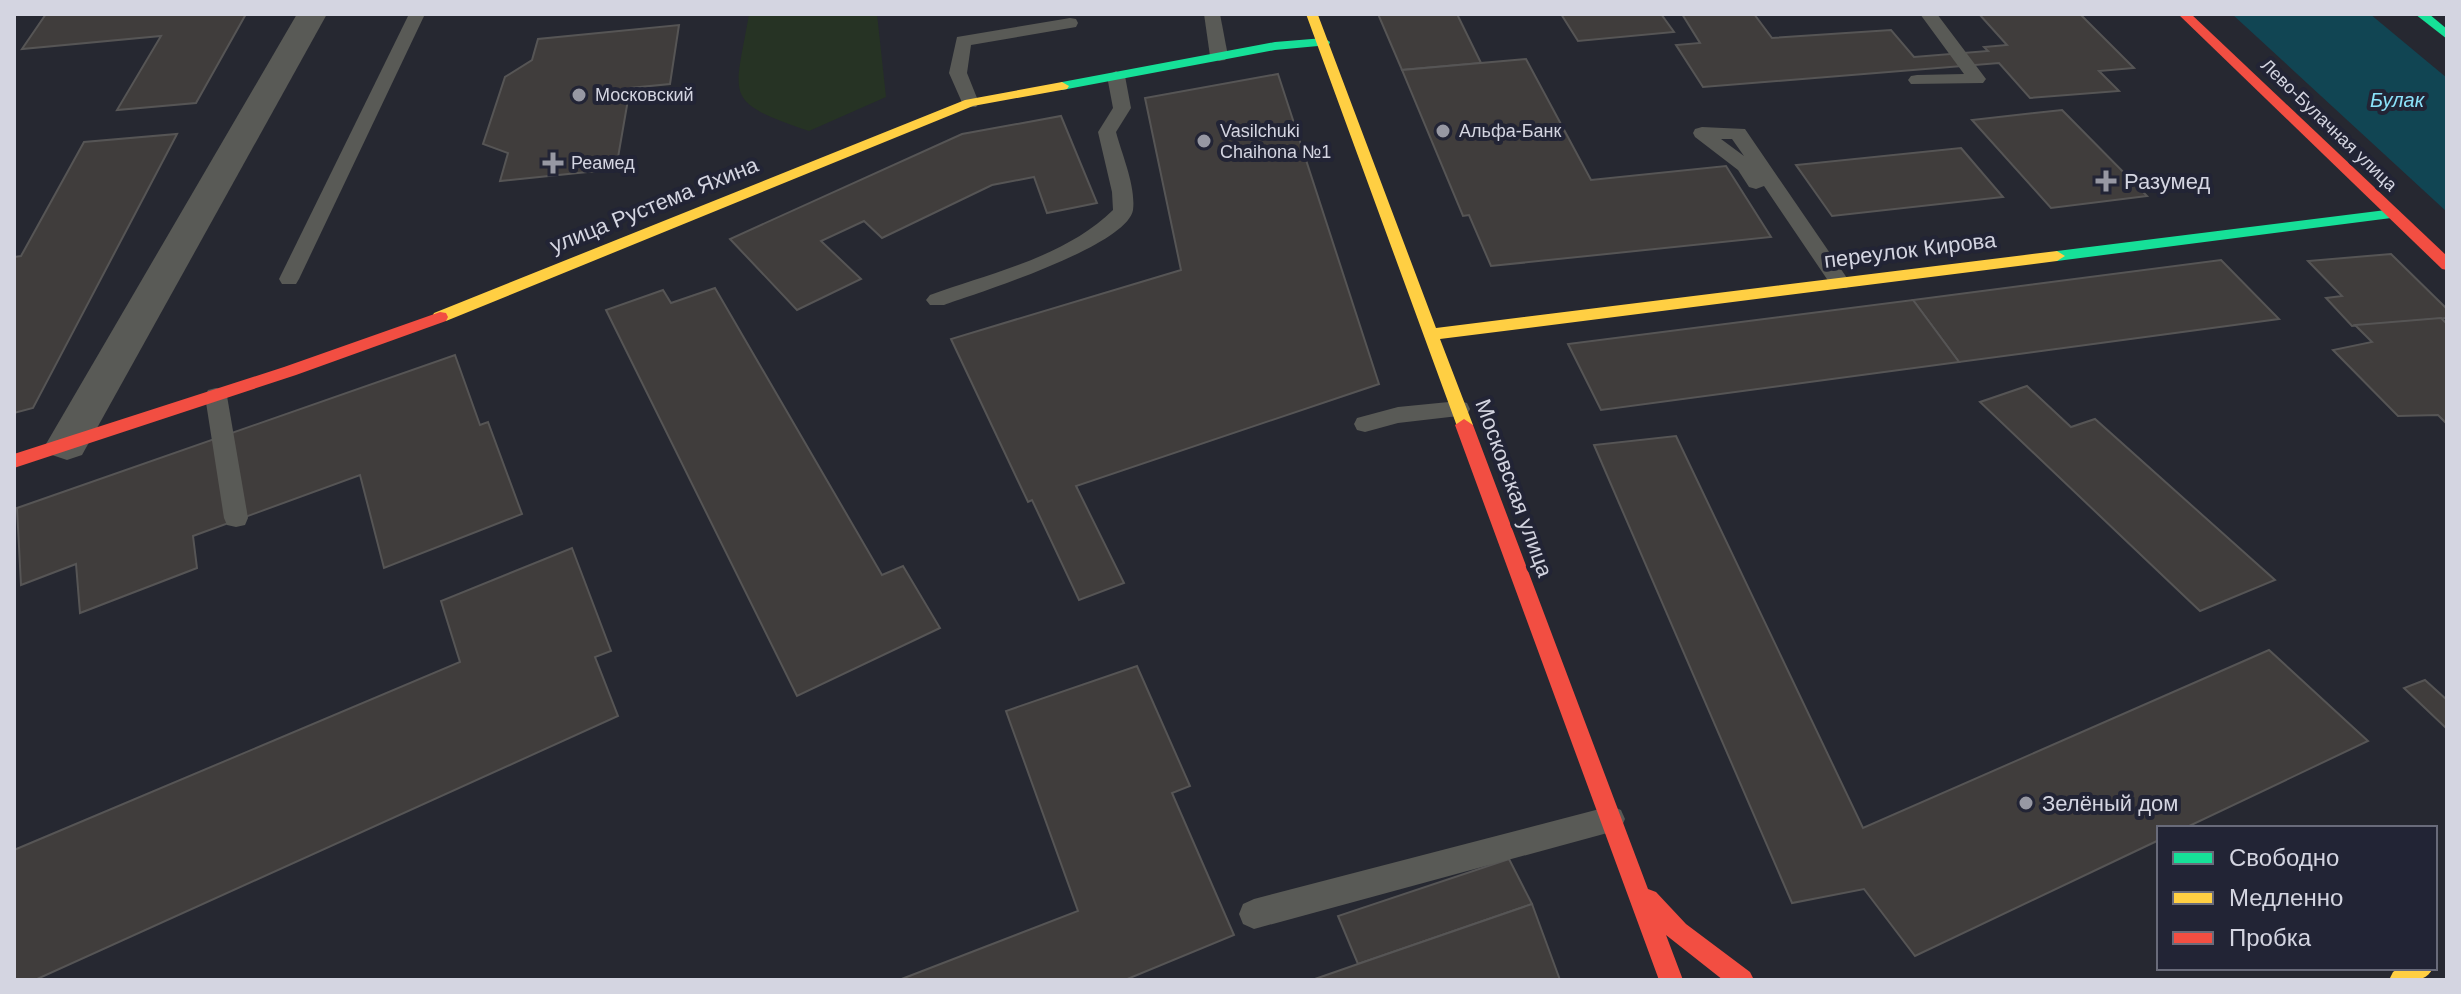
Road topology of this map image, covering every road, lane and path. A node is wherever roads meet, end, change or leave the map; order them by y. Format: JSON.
{"nodes":[{"id":1,"x":312,"y":14,"type":"edge"},
{"id":2,"x":417,"y":14,"type":"edge"},
{"id":3,"x":1212,"y":14,"type":"edge"},
{"id":4,"x":1312,"y":14,"type":"edge"},
{"id":5,"x":1928,"y":14,"type":"edge"},
{"id":6,"x":2184,"y":14,"type":"edge"},
{"id":7,"x":2433,"y":19,"type":"edge"},
{"id":8,"x":1070,"y":23,"type":"dead end"},
{"id":9,"x":2447,"y":35,"type":"edge"},
{"id":10,"x":1324,"y":42,"type":"junction"},
{"id":11,"x":1219,"y":56,"type":"junction"},
{"id":12,"x":1116,"y":76,"type":"junction"},
{"id":13,"x":1917,"y":80,"type":"dead end"},
{"id":14,"x":970,"y":103,"type":"junction"},
{"id":15,"x":2394,"y":214,"type":"junction"},
{"id":16,"x":2447,"y":265,"type":"edge"},
{"id":17,"x":289,"y":279,"type":"dead end"},
{"id":18,"x":1832,"y":284,"type":"junction"},
{"id":19,"x":937,"y":300,"type":"dead end"},
{"id":20,"x":1432,"y":334,"type":"junction"},
{"id":21,"x":216,"y":396,"type":"junction"},
{"id":22,"x":1459,"y":409,"type":"junction"},
{"id":23,"x":1365,"y":424,"type":"dead end"},
{"id":24,"x":67,"y":444,"type":"junction"},
{"id":25,"x":14,"y":461,"type":"edge"},
{"id":26,"x":236,"y":518,"type":"dead end"},
{"id":27,"x":1611,"y":819,"type":"junction"},
{"id":28,"x":1636,"y":886,"type":"junction"},
{"id":29,"x":1254,"y":914,"type":"dead end"},
{"id":30,"x":1671,"y":980,"type":"edge"},
{"id":31,"x":1742,"y":980,"type":"edge"}],
"edges":[{"from":1,"to":24,"type":"street"},
{"from":2,"to":17,"type":"lane"},
{"from":3,"to":11,"type":"lane"},
{"from":4,"to":10,"type":"street","name":"Московская улица"},
{"from":5,"to":13,"type":"lane"},
{"from":6,"to":15,"type":"street","name":"Лево-Булачная улица"},
{"from":7,"to":9,"type":"street"},
{"from":8,"to":14,"type":"lane"},
{"from":10,"to":11,"type":"street","name":"улица Рустема Яхина"},
{"from":10,"to":20,"type":"street","name":"Московская улица"},
{"from":11,"to":12,"type":"street","name":"улица Рустема Яхина"},
{"from":12,"to":14,"type":"street","name":"улица Рустема Яхина"},
{"from":12,"to":19,"type":"lane"},
{"from":14,"to":21,"type":"street","name":"улица Рустема Яхина"},
{"from":15,"to":16,"type":"street","name":"Лево-Булачная улица"},
{"from":15,"to":18,"type":"street","name":"переулок Кирова"},
{"from":18,"to":18,"type":"lane"},
{"from":18,"to":20,"type":"street","name":"переулок Кирова"},
{"from":20,"to":22,"type":"street","name":"Московская улица"},
{"from":21,"to":24,"type":"street","name":"улица Рустема Яхина"},
{"from":21,"to":26,"type":"lane"},
{"from":22,"to":23,"type":"lane"},
{"from":22,"to":27,"type":"street","name":"Московская улица"},
{"from":24,"to":25,"type":"street","name":"улица Рустема Яхина"},
{"from":27,"to":28,"type":"street","name":"Московская улица"},
{"from":27,"to":29,"type":"lane"},
{"from":28,"to":30,"type":"street","name":"Московская улица"},
{"from":28,"to":31,"type":"street"}]}
